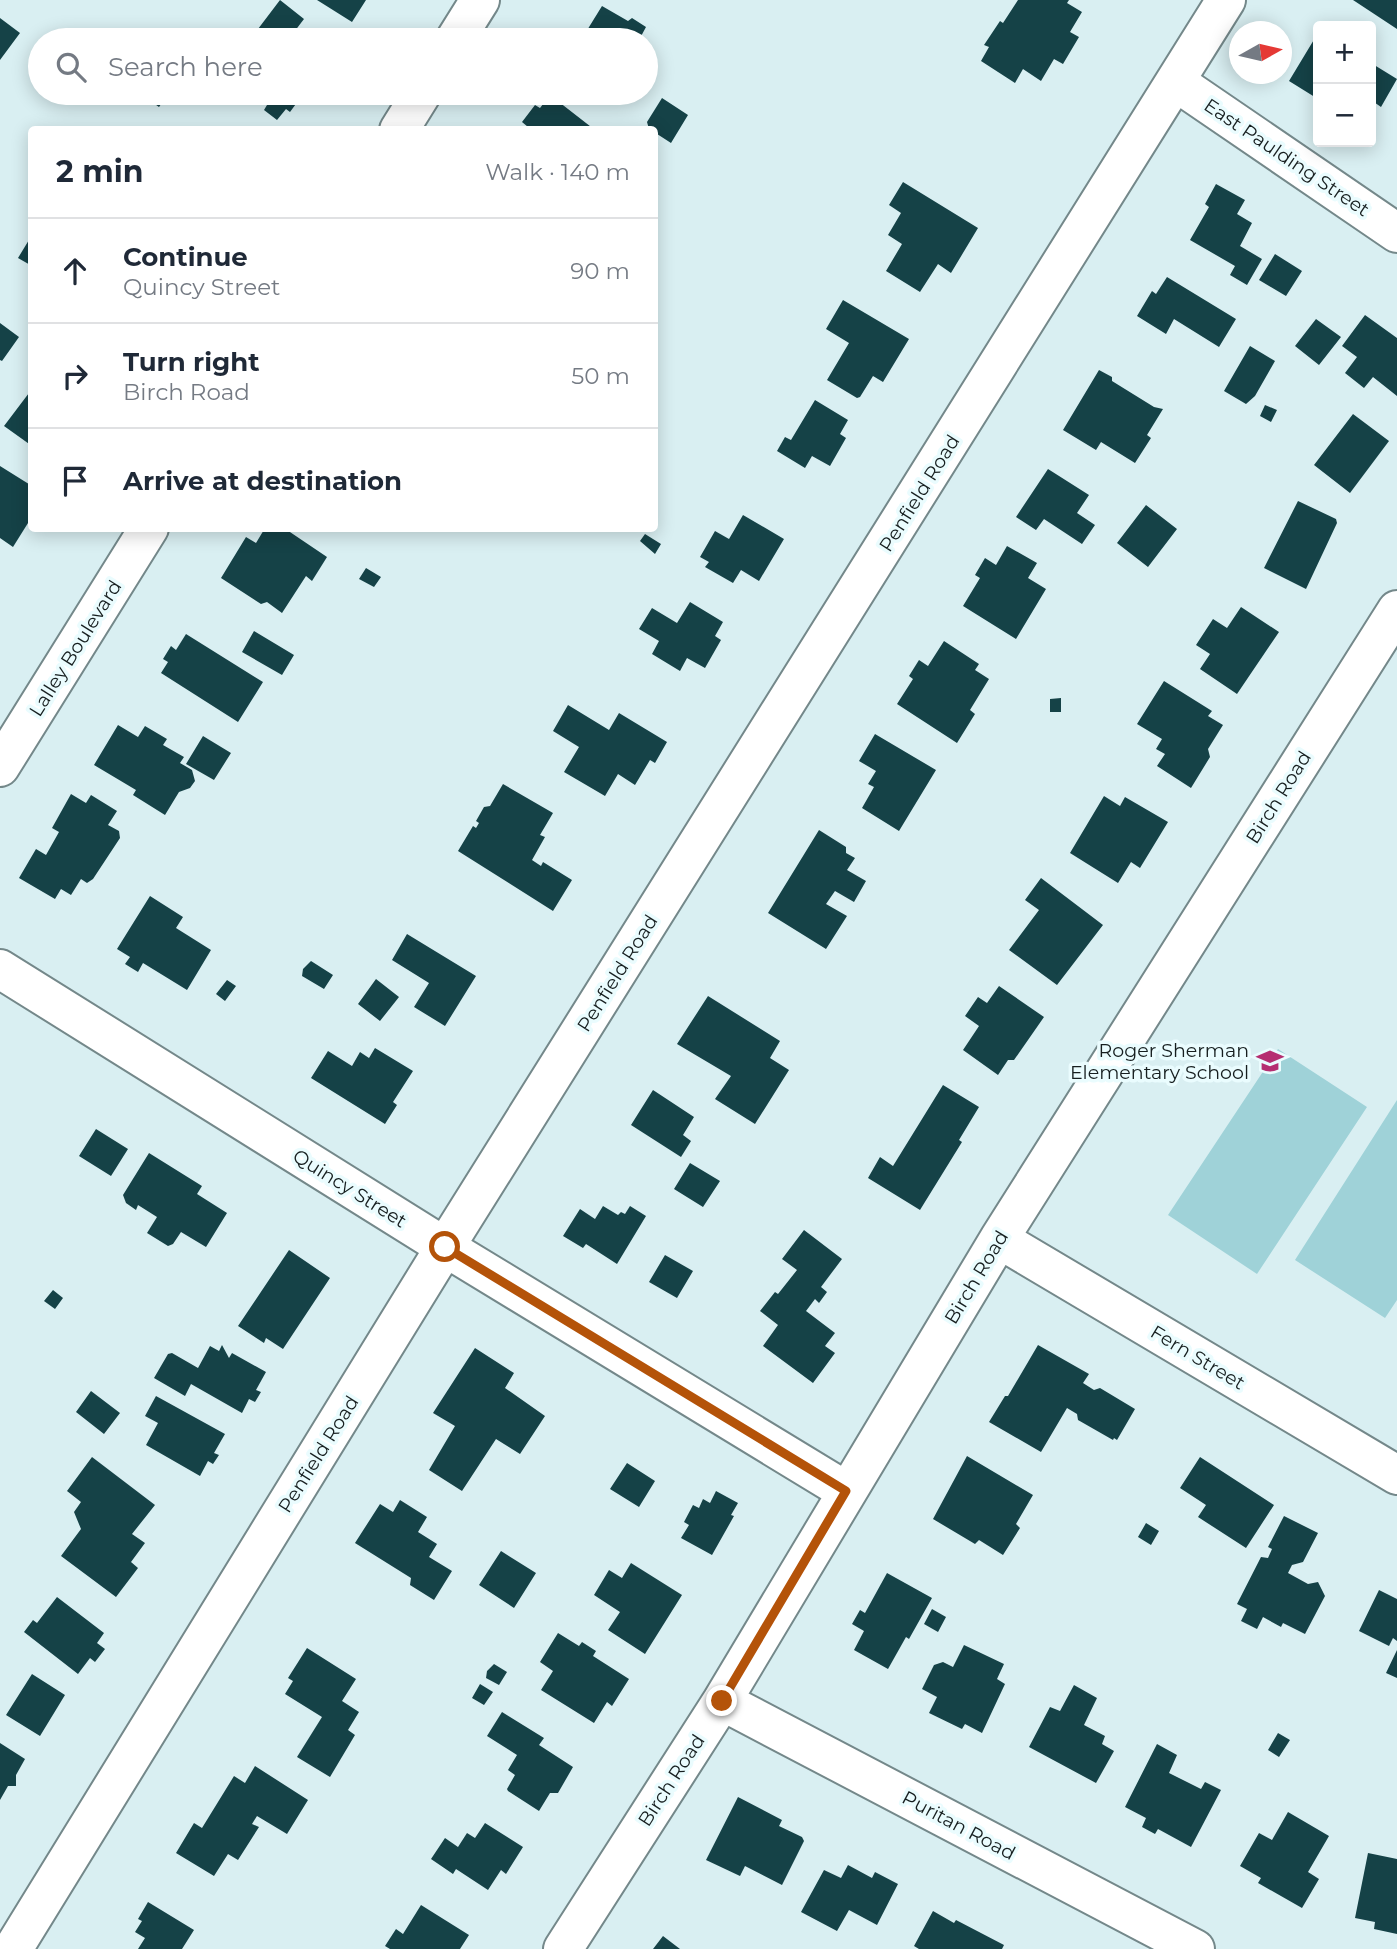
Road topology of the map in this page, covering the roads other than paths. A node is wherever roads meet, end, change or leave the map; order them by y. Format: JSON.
{"nodes":[{"id":1,"x":480,"y":0,"type":"edge"},
{"id":2,"x":1226,"y":0,"type":"edge"},
{"id":3,"x":462,"y":28,"type":"edge"},
{"id":4,"x":1176,"y":82,"type":"junction"},
{"id":5,"x":415,"y":105,"type":"edge"},
{"id":6,"x":401,"y":126,"type":"edge"},
{"id":7,"x":1397,"y":233,"type":"edge"},
{"id":8,"x":147,"y":532,"type":"edge"},
{"id":9,"x":1397,"y":610,"type":"edge"},
{"id":10,"x":0,"y":767,"type":"edge"},
{"id":11,"x":0,"y":969,"type":"edge"},
{"id":12,"x":999,"y":1239,"type":"junction"},
{"id":13,"x":445,"y":1247,"type":"junction"},
{"id":14,"x":1397,"y":1475,"type":"edge"},
{"id":15,"x":846,"y":1491,"type":"junction"},
{"id":16,"x":722,"y":1701,"type":"junction"},
{"id":17,"x":13,"y":1949,"type":"edge"},
{"id":18,"x":563,"y":1949,"type":"edge"},
{"id":19,"x":1195,"y":1949,"type":"edge"}],
"edges":[{"from":1,"to":3,"type":"street"},
{"from":2,"to":4,"type":"street","name":"Penfield Road"},
{"from":4,"to":7,"type":"street","name":"East Paulding Street"},
{"from":4,"to":13,"type":"street","name":"Penfield Road"},
{"from":5,"to":6,"type":"street"},
{"from":8,"to":10,"type":"street","name":"Lalley Boulevard"},
{"from":9,"to":12,"type":"street","name":"Birch Road"},
{"from":11,"to":13,"type":"street","name":"Quincy Street"},
{"from":12,"to":14,"type":"street","name":"Fern Street"},
{"from":12,"to":15,"type":"street","name":"Birch Road"},
{"from":13,"to":15,"type":"street","name":"Quincy Street"},
{"from":13,"to":17,"type":"street","name":"Penfield Road"},
{"from":15,"to":16,"type":"street","name":"Birch Road"},
{"from":16,"to":18,"type":"street","name":"Birch Road"},
{"from":16,"to":19,"type":"street","name":"Puritan Road"}]}
